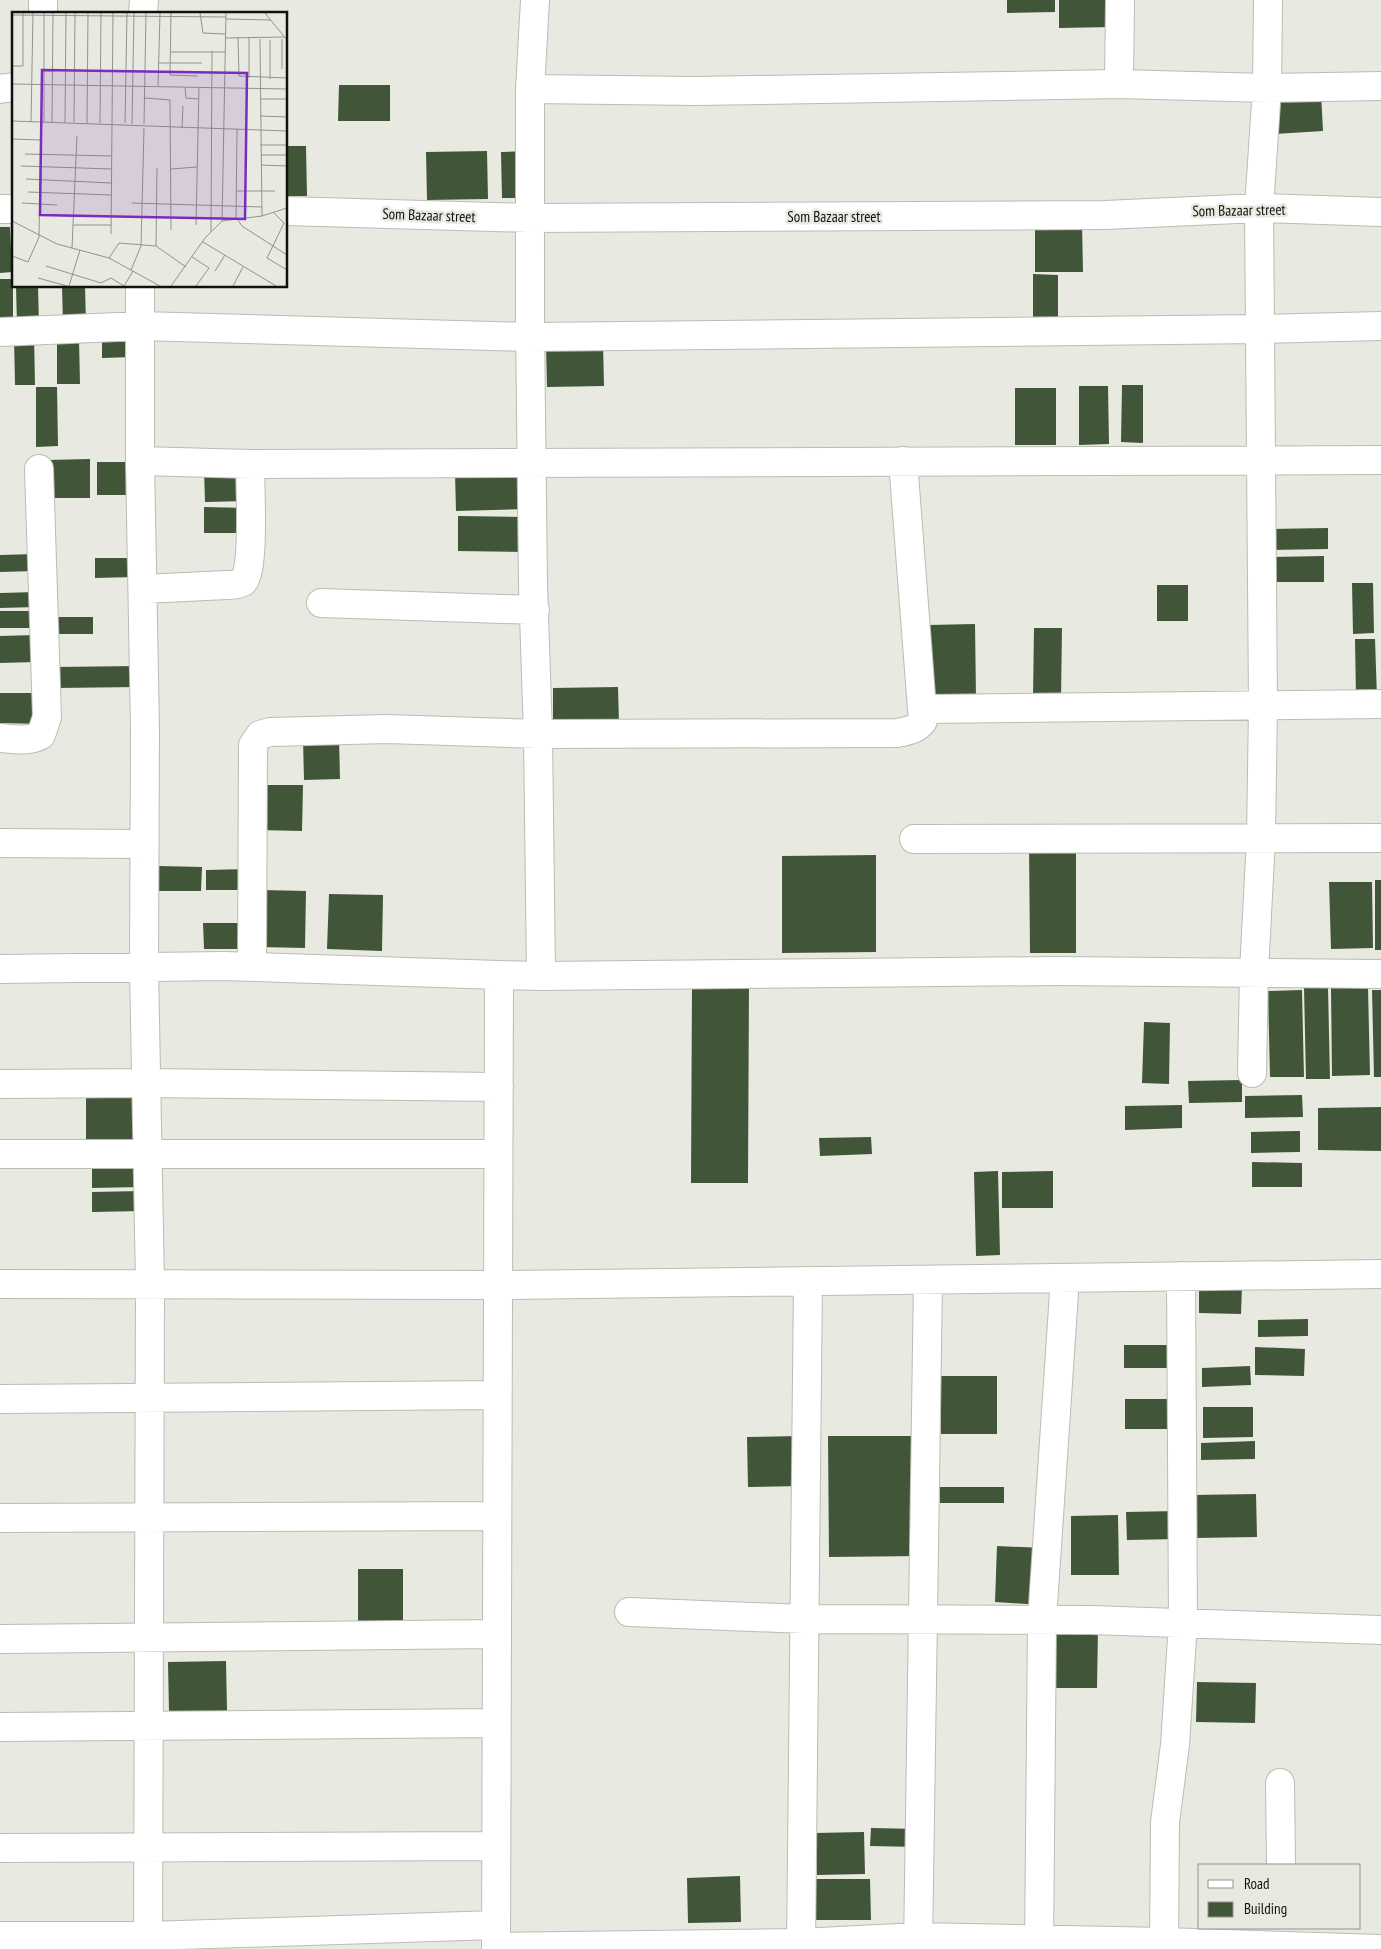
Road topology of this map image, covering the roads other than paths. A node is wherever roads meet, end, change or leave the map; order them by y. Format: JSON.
{"nodes":[{"id":1,"x":535,"y":0,"type":"edge"},
{"id":2,"x":1120,"y":0,"type":"edge"},
{"id":3,"x":1268,"y":0,"type":"edge"},
{"id":4,"x":1119,"y":84,"type":"junction"},
{"id":5,"x":1381,"y":86,"type":"edge"},
{"id":6,"x":1268,"y":88,"type":"junction"},
{"id":7,"x":530,"y":89,"type":"junction"},
{"id":8,"x":1258,"y":208,"type":"junction"},
{"id":9,"x":288,"y":211,"type":"edge"},
{"id":10,"x":1381,"y":212,"type":"edge"},
{"id":11,"x":530,"y":218,"type":"junction"},
{"id":12,"x":140,"y":288,"type":"edge"},
{"id":13,"x":141,"y":326,"type":"junction"},
{"id":14,"x":1381,"y":326,"type":"edge"},
{"id":15,"x":1261,"y":329,"type":"junction"},
{"id":16,"x":0,"y":332,"type":"edge"},
{"id":17,"x":530,"y":337,"type":"junction"},
{"id":18,"x":1262,"y":460,"type":"junction"},
{"id":19,"x":1381,"y":460,"type":"edge"},
{"id":20,"x":140,"y":461,"type":"junction"},
{"id":21,"x":903,"y":461,"type":"junction"},
{"id":22,"x":531,"y":462,"type":"junction"},
{"id":23,"x":250,"y":464,"type":"junction"},
{"id":24,"x":39,"y":470,"type":"dead end"},
{"id":25,"x":143,"y":589,"type":"junction"},
{"id":26,"x":321,"y":603,"type":"dead end"},
{"id":27,"x":534,"y":610,"type":"junction"},
{"id":28,"x":1381,"y":704,"type":"edge"},
{"id":29,"x":1263,"y":706,"type":"junction"},
{"id":30,"x":922,"y":709,"type":"junction"},
{"id":31,"x":538,"y":734,"type":"junction"},
{"id":32,"x":0,"y":738,"type":"edge"},
{"id":33,"x":1261,"y":838,"type":"junction"},
{"id":34,"x":1381,"y":838,"type":"edge"},
{"id":35,"x":914,"y":839,"type":"dead end"},
{"id":36,"x":0,"y":843,"type":"edge"},
{"id":37,"x":143,"y":844,"type":"junction"},
{"id":38,"x":144,"y":967,"type":"junction"},
{"id":39,"x":252,"y":967,"type":"junction"},
{"id":40,"x":0,"y":969,"type":"edge"},
{"id":41,"x":1254,"y":972,"type":"junction"},
{"id":42,"x":1381,"y":974,"type":"edge"},
{"id":43,"x":499,"y":975,"type":"junction"},
{"id":44,"x":542,"y":976,"type":"junction"},
{"id":45,"x":1252,"y":1074,"type":"dead end"},
{"id":46,"x":146,"y":1083,"type":"junction"},
{"id":47,"x":0,"y":1084,"type":"edge"},
{"id":48,"x":499,"y":1087,"type":"junction"},
{"id":49,"x":0,"y":1154,"type":"edge"},
{"id":50,"x":148,"y":1154,"type":"junction"},
{"id":51,"x":498,"y":1154,"type":"junction"},
{"id":52,"x":1381,"y":1274,"type":"edge"},
{"id":53,"x":1180,"y":1276,"type":"junction"},
{"id":54,"x":1065,"y":1278,"type":"junction"},
{"id":55,"x":928,"y":1280,"type":"junction"},
{"id":56,"x":808,"y":1281,"type":"junction"},
{"id":57,"x":0,"y":1284,"type":"edge"},
{"id":58,"x":150,"y":1285,"type":"junction"},
{"id":59,"x":498,"y":1285,"type":"junction"},
{"id":60,"x":497,"y":1395,"type":"junction"},
{"id":61,"x":151,"y":1398,"type":"junction"},
{"id":62,"x":0,"y":1399,"type":"edge"},
{"id":63,"x":497,"y":1516,"type":"junction"},
{"id":64,"x":0,"y":1518,"type":"edge"},
{"id":65,"x":150,"y":1518,"type":"junction"},
{"id":66,"x":629,"y":1612,"type":"dead end"},
{"id":67,"x":804,"y":1619,"type":"junction"},
{"id":68,"x":923,"y":1620,"type":"junction"},
{"id":69,"x":1042,"y":1620,"type":"junction"},
{"id":70,"x":1182,"y":1623,"type":"junction"},
{"id":71,"x":1381,"y":1630,"type":"edge"},
{"id":72,"x":496,"y":1634,"type":"junction"},
{"id":73,"x":150,"y":1638,"type":"junction"},
{"id":74,"x":0,"y":1639,"type":"edge"},
{"id":75,"x":496,"y":1722,"type":"junction"},
{"id":76,"x":0,"y":1727,"type":"edge"},
{"id":77,"x":149,"y":1727,"type":"junction"},
{"id":78,"x":1280,"y":1783,"type":"dead end"},
{"id":79,"x":496,"y":1846,"type":"junction"},
{"id":80,"x":149,"y":1847,"type":"junction"},
{"id":81,"x":0,"y":1848,"type":"edge"},
{"id":82,"x":1280,"y":1864,"type":"edge"},
{"id":83,"x":0,"y":1936,"type":"edge"},
{"id":84,"x":496,"y":1940,"type":"edge"},
{"id":85,"x":1279,"y":1940,"type":"edge"},
{"id":86,"x":148,"y":1942,"type":"edge"},
{"id":87,"x":918,"y":1943,"type":"edge"},
{"id":88,"x":1039,"y":1944,"type":"edge"},
{"id":89,"x":1164,"y":1945,"type":"edge"},
{"id":90,"x":671,"y":1946,"type":"edge"},
{"id":91,"x":800,"y":1946,"type":"edge"},
{"id":92,"x":1381,"y":1949,"type":"edge"}],
"edges":[{"from":1,"to":7,"type":"street"},
{"from":2,"to":4,"type":"street"},
{"from":3,"to":6,"type":"street"},
{"from":4,"to":6,"type":"street"},
{"from":4,"to":7,"type":"street"},
{"from":5,"to":6,"type":"street"},
{"from":6,"to":8,"type":"street"},
{"from":7,"to":11,"type":"street"},
{"from":8,"to":10,"type":"street","name":"Som Bazaar street"},
{"from":8,"to":11,"type":"street","name":"Som Bazaar street"},
{"from":8,"to":15,"type":"street"},
{"from":9,"to":11,"type":"street","name":"Som Bazaar street"},
{"from":11,"to":17,"type":"street"},
{"from":12,"to":13,"type":"street"},
{"from":13,"to":16,"type":"street"},
{"from":13,"to":17,"type":"street"},
{"from":13,"to":20,"type":"street"},
{"from":14,"to":15,"type":"street"},
{"from":15,"to":17,"type":"street"},
{"from":15,"to":18,"type":"street"},
{"from":17,"to":22,"type":"street"},
{"from":18,"to":19,"type":"street"},
{"from":18,"to":21,"type":"street"},
{"from":18,"to":29,"type":"street"},
{"from":20,"to":23,"type":"street"},
{"from":20,"to":25,"type":"street"},
{"from":21,"to":22,"type":"street"},
{"from":21,"to":30,"type":"street"},
{"from":22,"to":23,"type":"street"},
{"from":22,"to":27,"type":"street"},
{"from":23,"to":25,"type":"street"},
{"from":24,"to":32,"type":"street"},
{"from":25,"to":37,"type":"street"},
{"from":26,"to":27,"type":"street"},
{"from":27,"to":31,"type":"street"},
{"from":28,"to":29,"type":"street"},
{"from":29,"to":30,"type":"street"},
{"from":29,"to":33,"type":"street"},
{"from":30,"to":31,"type":"street"},
{"from":31,"to":39,"type":"street"},
{"from":31,"to":44,"type":"street"},
{"from":33,"to":34,"type":"street"},
{"from":33,"to":35,"type":"street"},
{"from":33,"to":41,"type":"street"},
{"from":36,"to":37,"type":"street"},
{"from":37,"to":38,"type":"street"},
{"from":38,"to":39,"type":"street"},
{"from":38,"to":40,"type":"street"},
{"from":38,"to":46,"type":"street"},
{"from":39,"to":43,"type":"street"},
{"from":41,"to":42,"type":"street"},
{"from":41,"to":44,"type":"street"},
{"from":41,"to":45,"type":"street"},
{"from":43,"to":44,"type":"street"},
{"from":43,"to":48,"type":"street"},
{"from":46,"to":47,"type":"street"},
{"from":46,"to":48,"type":"street"},
{"from":46,"to":50,"type":"street"},
{"from":48,"to":51,"type":"street"},
{"from":49,"to":50,"type":"street"},
{"from":50,"to":51,"type":"street"},
{"from":50,"to":58,"type":"street"},
{"from":51,"to":59,"type":"street"},
{"from":52,"to":53,"type":"street"},
{"from":53,"to":54,"type":"street"},
{"from":53,"to":70,"type":"street"},
{"from":54,"to":55,"type":"street"},
{"from":54,"to":69,"type":"street"},
{"from":55,"to":56,"type":"street"},
{"from":55,"to":68,"type":"street"},
{"from":56,"to":59,"type":"street"},
{"from":56,"to":67,"type":"street"},
{"from":57,"to":58,"type":"street"},
{"from":58,"to":59,"type":"street"},
{"from":58,"to":61,"type":"street"},
{"from":59,"to":60,"type":"street"},
{"from":60,"to":61,"type":"street"},
{"from":60,"to":63,"type":"street"},
{"from":61,"to":62,"type":"street"},
{"from":61,"to":65,"type":"street"},
{"from":63,"to":65,"type":"street"},
{"from":63,"to":72,"type":"street"},
{"from":64,"to":65,"type":"street"},
{"from":65,"to":73,"type":"street"},
{"from":66,"to":67,"type":"street"},
{"from":67,"to":68,"type":"street"},
{"from":67,"to":91,"type":"street"},
{"from":68,"to":69,"type":"street"},
{"from":68,"to":87,"type":"street"},
{"from":69,"to":70,"type":"street"},
{"from":69,"to":88,"type":"street"},
{"from":70,"to":71,"type":"street"},
{"from":70,"to":89,"type":"street"},
{"from":72,"to":73,"type":"street"},
{"from":72,"to":75,"type":"street"},
{"from":73,"to":74,"type":"street"},
{"from":73,"to":77,"type":"street"},
{"from":75,"to":77,"type":"street"},
{"from":75,"to":79,"type":"street"},
{"from":76,"to":77,"type":"street"},
{"from":77,"to":80,"type":"street"},
{"from":78,"to":82,"type":"street"},
{"from":79,"to":80,"type":"street"},
{"from":79,"to":84,"type":"street"},
{"from":80,"to":81,"type":"street"},
{"from":80,"to":86,"type":"street"},
{"from":83,"to":86,"type":"street"},
{"from":84,"to":86,"type":"street"},
{"from":84,"to":90,"type":"street"},
{"from":85,"to":89,"type":"street"},
{"from":85,"to":92,"type":"street"},
{"from":87,"to":88,"type":"street"},
{"from":87,"to":91,"type":"street"},
{"from":88,"to":89,"type":"street"},
{"from":90,"to":91,"type":"street"}]}
